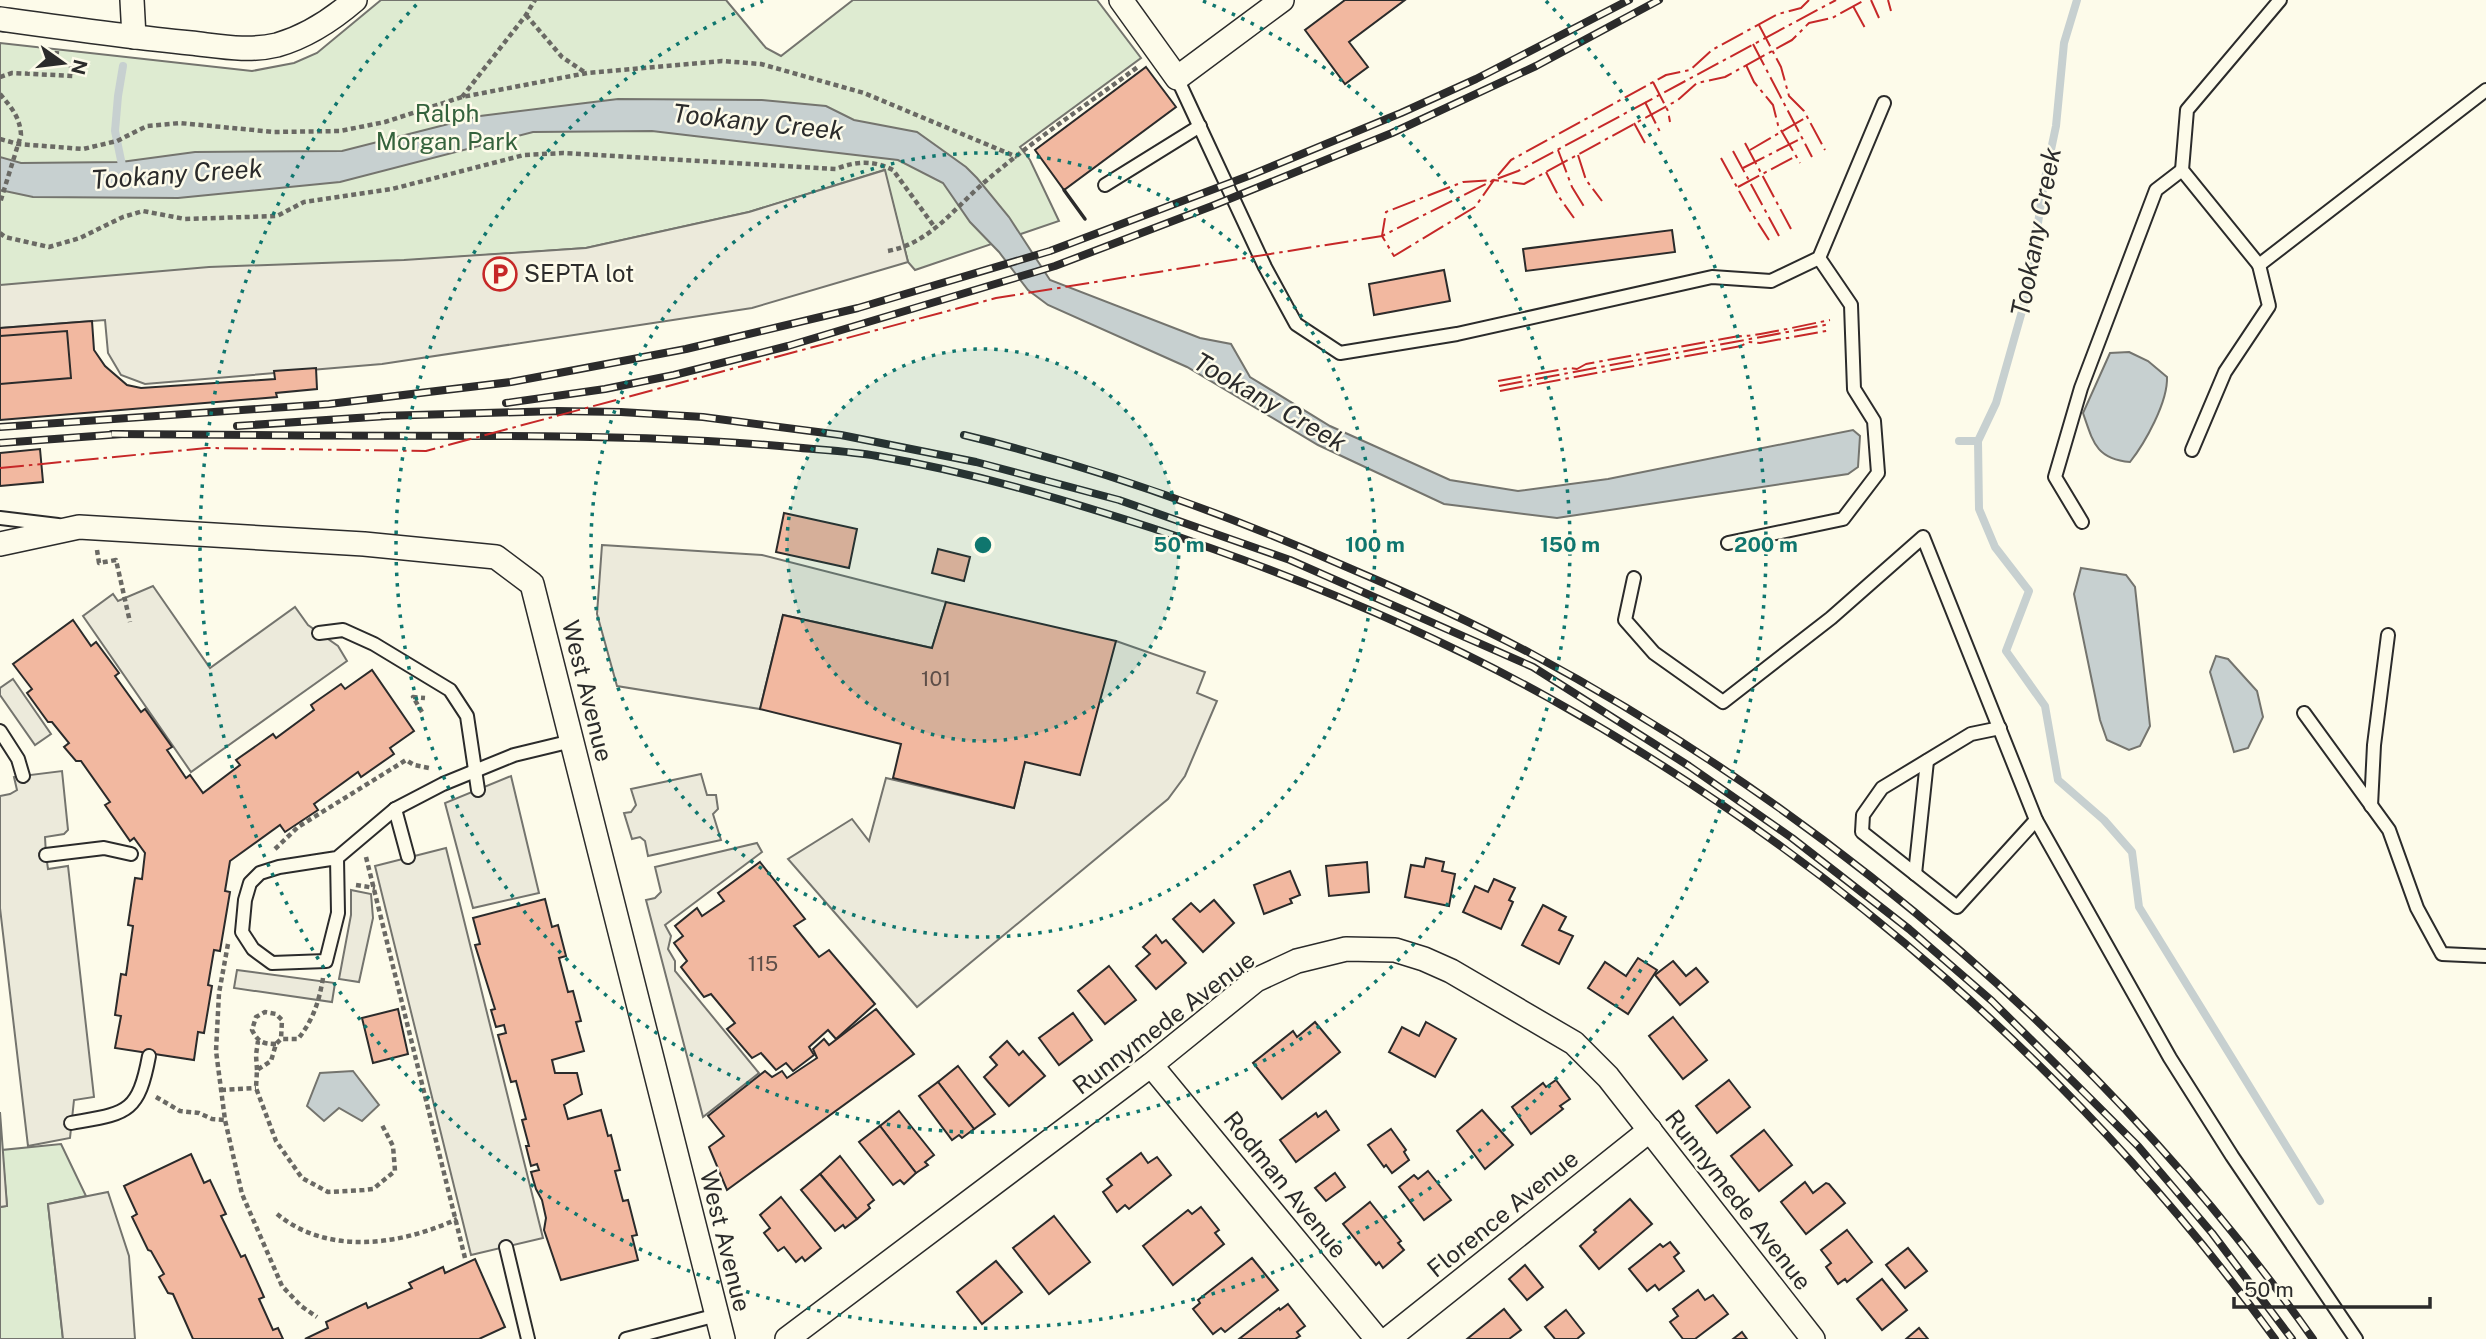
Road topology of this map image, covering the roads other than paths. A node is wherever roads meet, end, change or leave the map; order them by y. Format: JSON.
{"nodes":[{"id":1,"x":132,"y":0,"type":"edge"},
{"id":2,"x":355,"y":0,"type":"edge"},
{"id":3,"x":1121,"y":0,"type":"edge"},
{"id":4,"x":1282,"y":0,"type":"edge"},
{"id":5,"x":2280,"y":0,"type":"edge"},
{"id":6,"x":0,"y":19,"type":"edge"},
{"id":7,"x":134,"y":37,"type":"junction"},
{"id":8,"x":1177,"y":78,"type":"junction"},
{"id":9,"x":2486,"y":90,"type":"edge"},
{"id":10,"x":1884,"y":103,"type":"dead end"},
{"id":11,"x":1200,"y":126,"type":"junction"},
{"id":12,"x":2182,"y":170,"type":"junction"},
{"id":13,"x":1105,"y":185,"type":"dead end"},
{"id":14,"x":1819,"y":258,"type":"junction"},
{"id":15,"x":2259,"y":265,"type":"junction"},
{"id":16,"x":2192,"y":450,"type":"dead end"},
{"id":17,"x":0,"y":518,"type":"edge"},
{"id":18,"x":2082,"y":522,"type":"dead end"},
{"id":19,"x":79,"y":527,"type":"junction"},
{"id":20,"x":1728,"y":543,"type":"dead end"},
{"id":21,"x":0,"y":544,"type":"edge"},
{"id":22,"x":1634,"y":578,"type":"dead end"},
{"id":23,"x":319,"y":633,"type":"dead end"},
{"id":24,"x":2388,"y":635,"type":"dead end"},
{"id":25,"x":2304,"y":713,"type":"dead end"},
{"id":26,"x":2000,"y":728,"type":"junction"},
{"id":27,"x":0,"y":731,"type":"edge"},
{"id":28,"x":572,"y":741,"type":"junction"},
{"id":29,"x":1927,"y":761,"type":"junction"},
{"id":30,"x":474,"y":772,"type":"junction"},
{"id":31,"x":23,"y":776,"type":"dead end"},
{"id":32,"x":478,"y":790,"type":"dead end"},
{"id":33,"x":2371,"y":806,"type":"junction"},
{"id":34,"x":395,"y":809,"type":"junction"},
{"id":35,"x":2036,"y":820,"type":"junction"},
{"id":36,"x":131,"y":854,"type":"dead end"},
{"id":37,"x":46,"y":855,"type":"dead end"},
{"id":38,"x":408,"y":857,"type":"dead end"},
{"id":39,"x":337,"y":858,"type":"junction"},
{"id":40,"x":1915,"y":874,"type":"junction"},
{"id":41,"x":2486,"y":956,"type":"edge"},
{"id":42,"x":149,"y":1056,"type":"dead end"},
{"id":43,"x":1152,"y":1065,"type":"junction"},
{"id":44,"x":71,"y":1123,"type":"dead end"},
{"id":45,"x":1650,"y":1130,"type":"junction"},
{"id":46,"x":506,"y":1247,"type":"dead end"},
{"id":47,"x":717,"y":1315,"type":"junction"},
{"id":48,"x":528,"y":1339,"type":"edge"},
{"id":49,"x":626,"y":1339,"type":"edge"},
{"id":50,"x":723,"y":1339,"type":"edge"},
{"id":51,"x":787,"y":1339,"type":"edge"},
{"id":52,"x":1377,"y":1339,"type":"edge"},
{"id":53,"x":1388,"y":1339,"type":"edge"},
{"id":54,"x":1813,"y":1339,"type":"edge"},
{"id":55,"x":2357,"y":1339,"type":"edge"}],
"edges":[{"from":1,"to":7,"type":"street"},
{"from":2,"to":7,"type":"street"},
{"from":3,"to":8,"type":"street"},
{"from":4,"to":8,"type":"street"},
{"from":5,"to":12,"type":"lane"},
{"from":6,"to":7,"type":"street"},
{"from":8,"to":11,"type":"lane"},
{"from":9,"to":15,"type":"lane"},
{"from":10,"to":14,"type":"lane"},
{"from":11,"to":13,"type":"lane"},
{"from":11,"to":14,"type":"lane"},
{"from":12,"to":15,"type":"lane"},
{"from":12,"to":18,"type":"lane"},
{"from":14,"to":20,"type":"lane"},
{"from":15,"to":16,"type":"lane"},
{"from":17,"to":19,"type":"lane"},
{"from":19,"to":21,"type":"street","name":"West Avenue"},
{"from":19,"to":28,"type":"street","name":"West Avenue"},
{"from":22,"to":26,"type":"lane"},
{"from":23,"to":30,"type":"lane"},
{"from":24,"to":33,"type":"lane"},
{"from":25,"to":33,"type":"lane"},
{"from":26,"to":29,"type":"lane"},
{"from":26,"to":35,"type":"lane"},
{"from":27,"to":31,"type":"lane"},
{"from":28,"to":30,"type":"lane"},
{"from":28,"to":47,"type":"street","name":"West Avenue"},
{"from":29,"to":40,"type":"lane"},
{"from":29,"to":40,"type":"lane"},
{"from":30,"to":32,"type":"lane"},
{"from":30,"to":34,"type":"lane"},
{"from":33,"to":41,"type":"lane"},
{"from":34,"to":38,"type":"lane"},
{"from":34,"to":39,"type":"lane"},
{"from":35,"to":40,"type":"lane"},
{"from":35,"to":55,"type":"lane"},
{"from":36,"to":37,"type":"lane"},
{"from":39,"to":39,"type":"lane"},
{"from":42,"to":44,"type":"lane"},
{"from":43,"to":45,"type":"street","name":"Runnymede Avenue"},
{"from":43,"to":51,"type":"street","name":"Runnymede Avenue"},
{"from":43,"to":52,"type":"street","name":"Rodman Avenue"},
{"from":45,"to":53,"type":"street","name":"Florence Avenue"},
{"from":45,"to":54,"type":"street","name":"Runnymede Avenue"},
{"from":46,"to":48,"type":"lane"},
{"from":47,"to":49,"type":"lane"},
{"from":47,"to":50,"type":"street","name":"West Avenue"}]}
